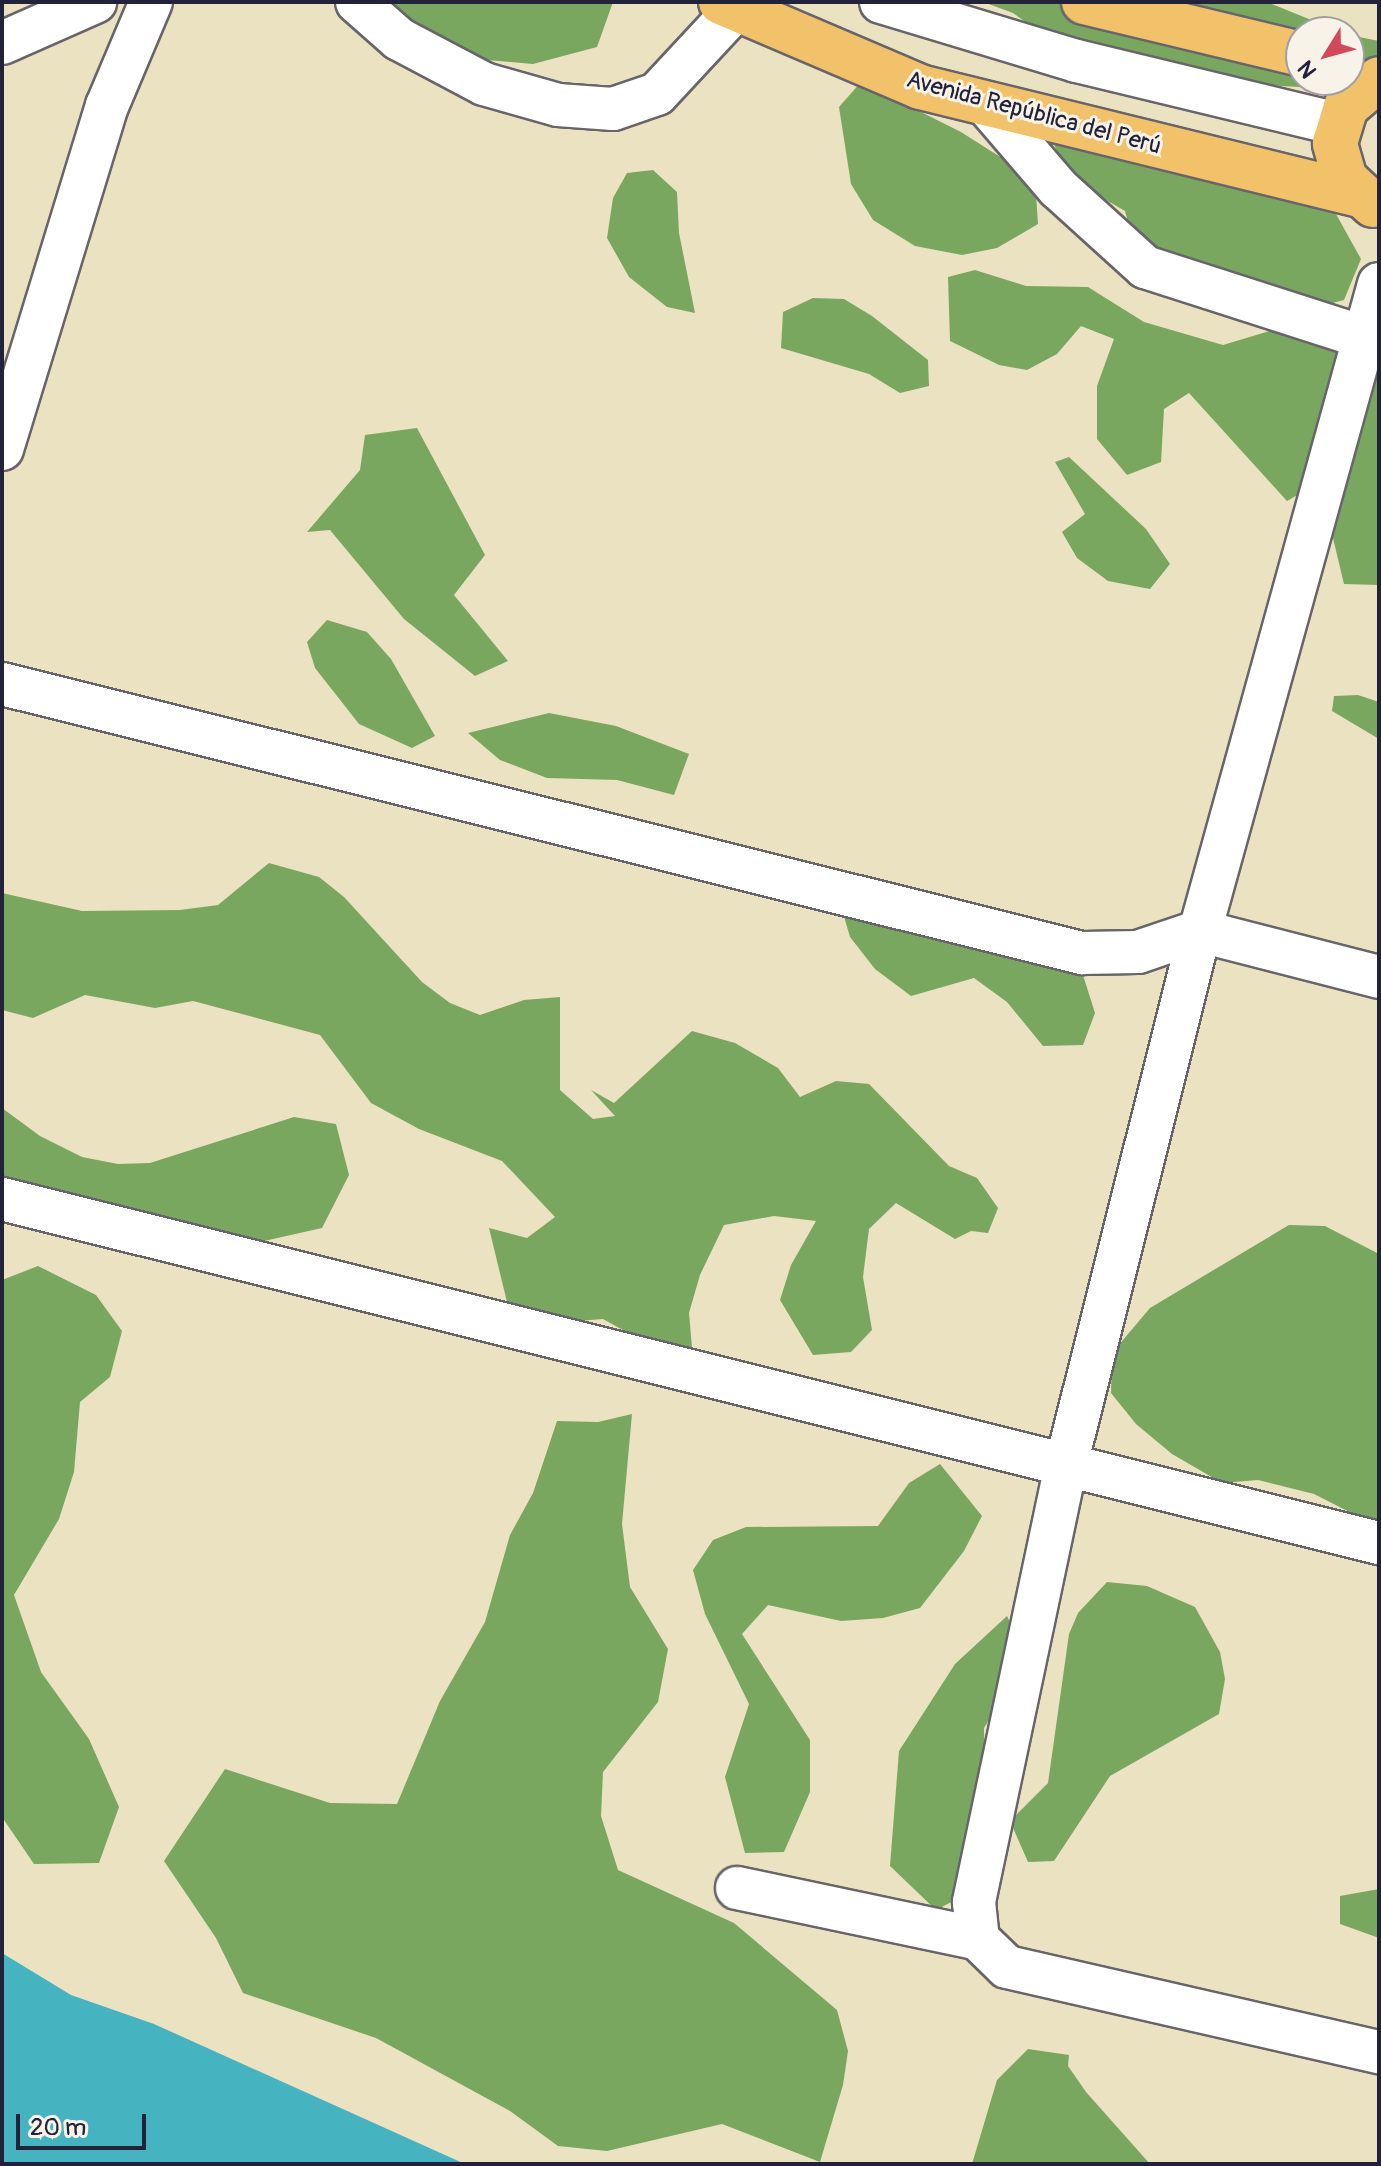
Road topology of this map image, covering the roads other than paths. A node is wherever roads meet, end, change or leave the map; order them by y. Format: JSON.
{"nodes":[{"id":1,"x":95,"y":2,"type":"edge"},
{"id":2,"x":151,"y":2,"type":"edge"},
{"id":3,"x":357,"y":2,"type":"edge"},
{"id":4,"x":881,"y":2,"type":"edge"},
{"id":5,"x":1084,"y":2,"type":"edge"},
{"id":6,"x":728,"y":6,"type":"edge"},
{"id":7,"x":10,"y":27,"type":"edge"},
{"id":8,"x":1285,"y":50,"type":"edge"},
{"id":9,"x":1379,"y":79,"type":"edge"},
{"id":10,"x":986,"y":104,"type":"junction"},
{"id":11,"x":1338,"y":124,"type":"junction"},
{"id":12,"x":1368,"y":201,"type":"edge"},
{"id":13,"x":1379,"y":284,"type":"edge"},
{"id":14,"x":1371,"y":340,"type":"edge"},
{"id":15,"x":8,"y":402,"type":"edge"},
{"id":16,"x":2,"y":449,"type":"edge"},
{"id":17,"x":2,"y":684,"type":"edge"},
{"id":18,"x":1200,"y":931,"type":"junction"},
{"id":19,"x":1379,"y":977,"type":"edge"},
{"id":20,"x":2,"y":1199,"type":"edge"},
{"id":21,"x":1066,"y":1465,"type":"junction"},
{"id":22,"x":1379,"y":1543,"type":"edge"},
{"id":23,"x":737,"y":1888,"type":"dead end"},
{"id":24,"x":978,"y":1939,"type":"junction"},
{"id":25,"x":1379,"y":2052,"type":"edge"}],
"edges":[{"from":1,"to":7,"type":"street"},
{"from":2,"to":15,"type":"street"},
{"from":3,"to":6,"type":"street"},
{"from":4,"to":11,"type":"street"},
{"from":5,"to":8,"type":"highway"},
{"from":6,"to":10,"type":"highway","name":"Avenida República del Perú"},
{"from":9,"to":11,"type":"highway"},
{"from":10,"to":12,"type":"highway","name":"Avenida República del Perú"},
{"from":10,"to":14,"type":"street"},
{"from":11,"to":12,"type":"highway"},
{"from":13,"to":14,"type":"street"},
{"from":14,"to":18,"type":"street"},
{"from":15,"to":16,"type":"street"},
{"from":17,"to":18,"type":"street"},
{"from":18,"to":19,"type":"street"},
{"from":18,"to":21,"type":"street"},
{"from":20,"to":21,"type":"street"},
{"from":21,"to":22,"type":"street"},
{"from":21,"to":24,"type":"street"},
{"from":23,"to":24,"type":"street"},
{"from":24,"to":25,"type":"street"}]}
